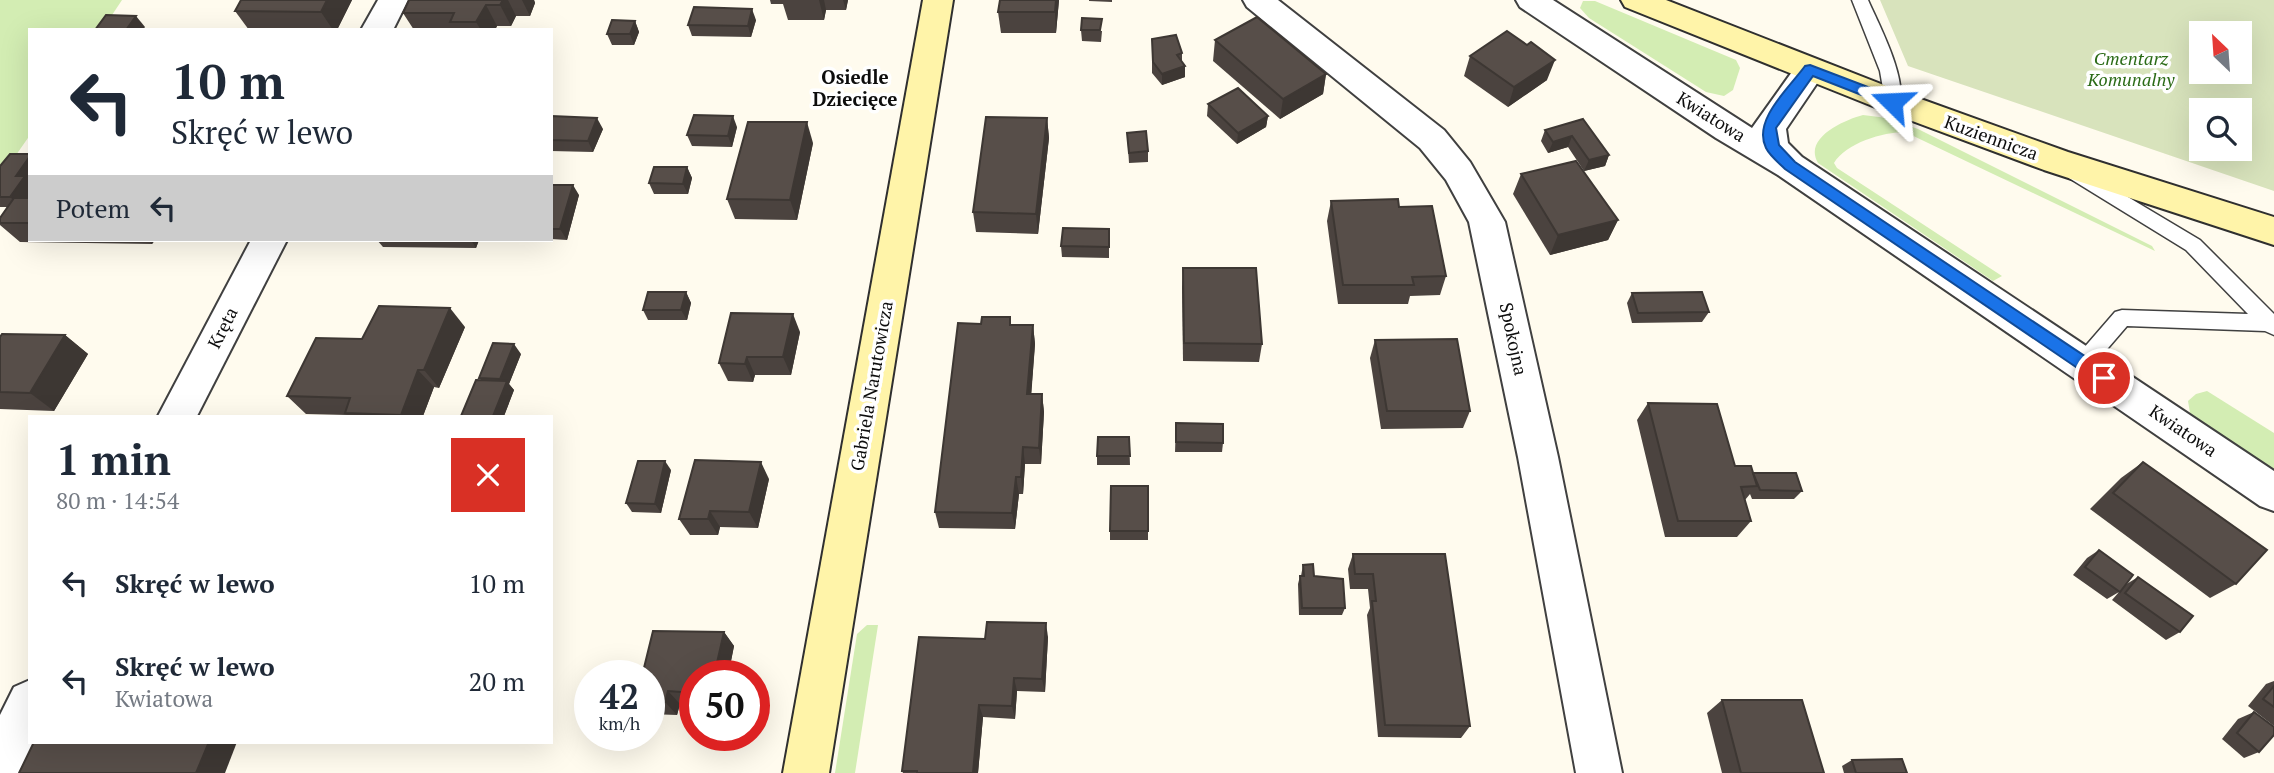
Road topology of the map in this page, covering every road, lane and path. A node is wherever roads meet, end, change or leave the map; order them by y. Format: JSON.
{"nodes":[{"id":1,"x":393,"y":0,"type":"edge"},
{"id":2,"x":938,"y":0,"type":"edge"},
{"id":3,"x":1258,"y":0,"type":"edge"},
{"id":4,"x":1531,"y":0,"type":"edge"},
{"id":5,"x":1636,"y":0,"type":"edge"},
{"id":6,"x":1860,"y":0,"type":"edge"},
{"id":7,"x":378,"y":28,"type":"edge"},
{"id":8,"x":1810,"y":70,"type":"junction"},
{"id":9,"x":1892,"y":102,"type":"junction"},
{"id":10,"x":2056,"y":161,"type":"junction"},
{"id":11,"x":1790,"y":166,"type":"junction"},
{"id":12,"x":2274,"y":231,"type":"edge"},
{"id":13,"x":268,"y":242,"type":"edge"},
{"id":14,"x":2273,"y":324,"type":"edge"},
{"id":15,"x":2083,"y":363,"type":"junction"},
{"id":16,"x":178,"y":415,"type":"edge"},
{"id":17,"x":2274,"y":493,"type":"edge"},
{"id":18,"x":28,"y":706,"type":"edge"},
{"id":19,"x":0,"y":763,"type":"edge"},
{"id":20,"x":806,"y":773,"type":"edge"},
{"id":21,"x":1599,"y":773,"type":"edge"}],
"edges":[{"from":1,"to":7,"type":"street"},
{"from":2,"to":20,"type":"main road","name":"Gabriela Narutowicza"},
{"from":3,"to":21,"type":"street","name":"Spokojna"},
{"from":4,"to":11,"type":"street","name":"Kwiatowa"},
{"from":5,"to":8,"type":"main road","name":"Kuziennicza"},
{"from":6,"to":9,"type":"lane"},
{"from":8,"to":9,"type":"main road","name":"Kuziennicza"},
{"from":8,"to":11,"type":"street"},
{"from":9,"to":10,"type":"main road","name":"Kuziennicza"},
{"from":10,"to":12,"type":"main road","name":"Kuziennicza"},
{"from":10,"to":14,"type":"lane"},
{"from":11,"to":15,"type":"street","name":"Kwiatowa"},
{"from":13,"to":16,"type":"street","name":"Kręta"},
{"from":14,"to":15,"type":"lane"},
{"from":15,"to":17,"type":"street","name":"Kwiatowa"},
{"from":18,"to":19,"type":"street"}]}
